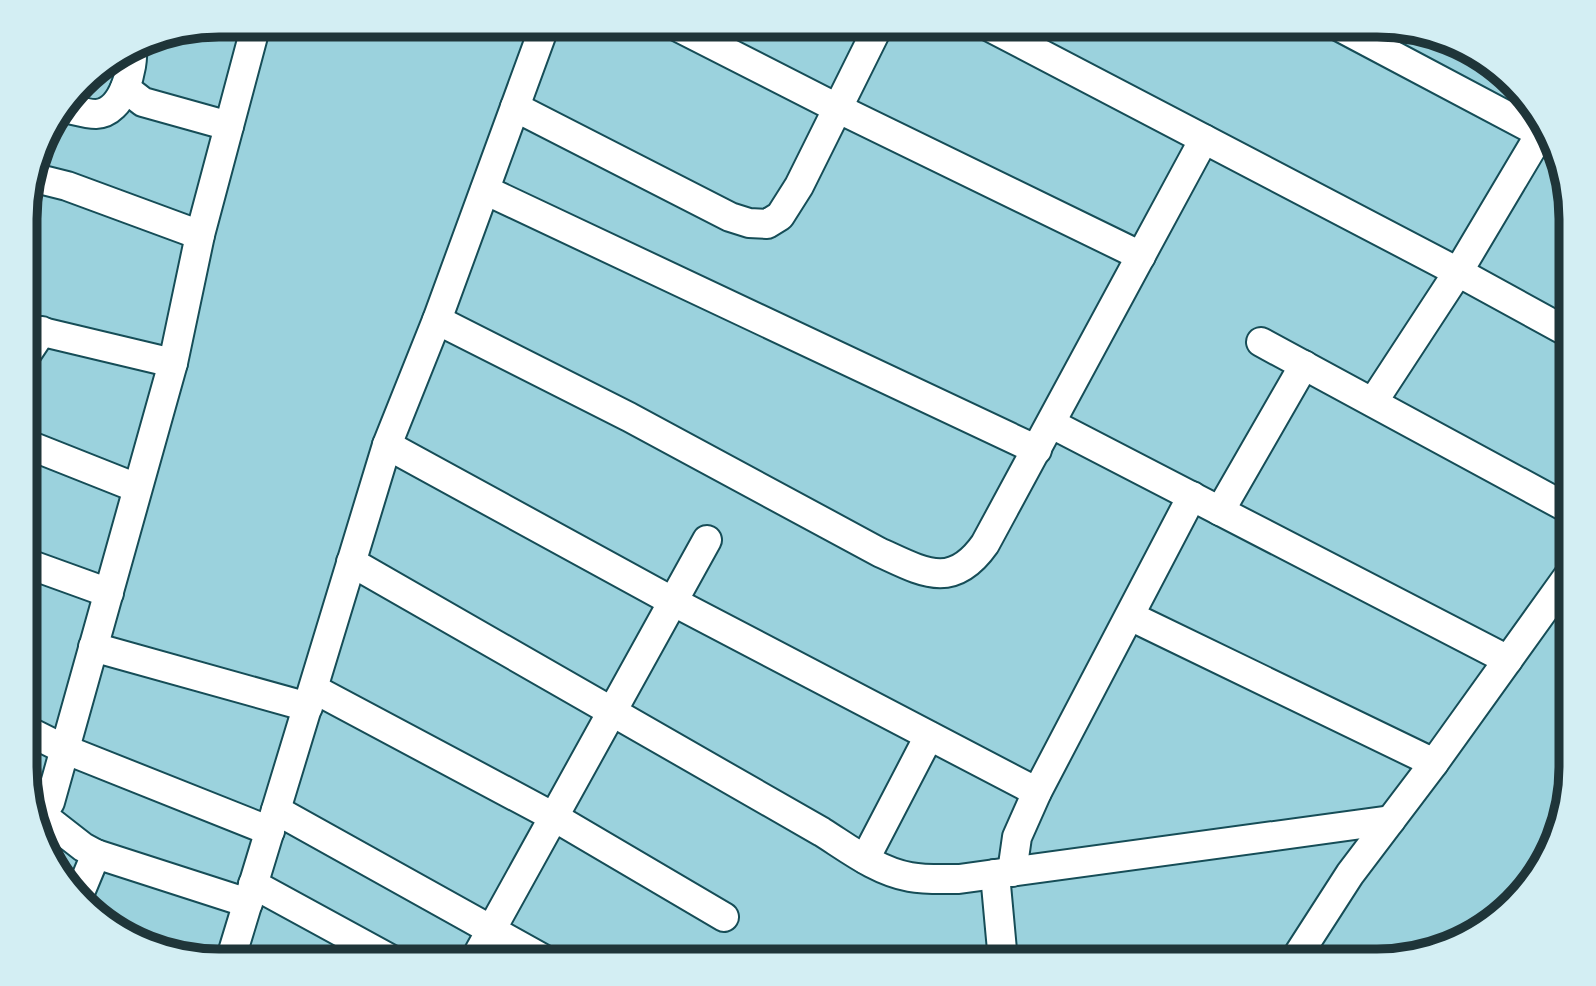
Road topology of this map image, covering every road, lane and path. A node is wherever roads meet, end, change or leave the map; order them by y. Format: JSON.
{"nodes":[{"id":1,"x":253,"y":37,"type":"edge"},
{"id":2,"x":540,"y":37,"type":"edge"},
{"id":3,"x":699,"y":37,"type":"edge"},
{"id":4,"x":872,"y":37,"type":"edge"},
{"id":5,"x":1011,"y":37,"type":"edge"},
{"id":6,"x":1361,"y":37,"type":"edge"},
{"id":7,"x":132,"y":59,"type":"edge"},
{"id":8,"x":125,"y":88,"type":"junction"},
{"id":9,"x":515,"y":107,"type":"junction"},
{"id":10,"x":837,"y":108,"type":"junction"},
{"id":11,"x":73,"y":110,"type":"edge"},
{"id":12,"x":229,"y":126,"type":"junction"},
{"id":13,"x":1533,"y":126,"type":"edge"},
{"id":14,"x":1204,"y":139,"type":"junction"},
{"id":15,"x":1541,"y":140,"type":"edge"},
{"id":16,"x":41,"y":180,"type":"edge"},
{"id":17,"x":485,"y":190,"type":"junction"},
{"id":18,"x":200,"y":236,"type":"junction"},
{"id":19,"x":1141,"y":256,"type":"junction"},
{"id":20,"x":1458,"y":272,"type":"junction"},
{"id":21,"x":437,"y":320,"type":"junction"},
{"id":22,"x":1559,"y":327,"type":"edge"},
{"id":23,"x":37,"y":331,"type":"edge"},
{"id":24,"x":1261,"y":342,"type":"dead end"},
{"id":25,"x":173,"y":363,"type":"junction"},
{"id":26,"x":1304,"y":365,"type":"junction"},
{"id":27,"x":1373,"y":402,"type":"junction"},
{"id":28,"x":1052,"y":424,"type":"junction"},
{"id":29,"x":387,"y":445,"type":"junction"},
{"id":30,"x":37,"y":448,"type":"edge"},
{"id":31,"x":1037,"y":450,"type":"junction"},
{"id":32,"x":137,"y":488,"type":"junction"},
{"id":33,"x":1192,"y":496,"type":"junction"},
{"id":34,"x":1559,"y":503,"type":"edge"},
{"id":35,"x":1220,"y":511,"type":"junction"},
{"id":36,"x":707,"y":540,"type":"dead end"},
{"id":37,"x":351,"y":562,"type":"junction"},
{"id":38,"x":37,"y":567,"type":"edge"},
{"id":39,"x":1559,"y":589,"type":"edge"},
{"id":40,"x":109,"y":593,"type":"junction"},
{"id":41,"x":673,"y":601,"type":"junction"},
{"id":42,"x":1130,"y":616,"type":"junction"},
{"id":43,"x":93,"y":647,"type":"junction"},
{"id":44,"x":1508,"y":660,"type":"junction"},
{"id":45,"x":311,"y":698,"type":"junction"},
{"id":46,"x":612,"y":711,"type":"junction"},
{"id":47,"x":37,"y":736,"type":"edge"},
{"id":48,"x":929,"y":736,"type":"junction"},
{"id":49,"x":64,"y":749,"type":"junction"},
{"id":50,"x":1434,"y":764,"type":"junction"},
{"id":51,"x":1037,"y":792,"type":"junction"},
{"id":52,"x":43,"y":812,"type":"edge"},
{"id":53,"x":554,"y":817,"type":"junction"},
{"id":54,"x":1391,"y":820,"type":"junction"},
{"id":55,"x":45,"y":821,"type":"edge"},
{"id":56,"x":273,"y":821,"type":"junction"},
{"id":57,"x":96,"y":854,"type":"junction"},
{"id":58,"x":865,"y":859,"type":"junction"},
{"id":59,"x":1003,"y":873,"type":"junction"},
{"id":60,"x":82,"y":887,"type":"edge"},
{"id":61,"x":250,"y":893,"type":"junction"},
{"id":62,"x":724,"y":917,"type":"dead end"},
{"id":63,"x":491,"y":930,"type":"junction"},
{"id":64,"x":234,"y":949,"type":"edge"},
{"id":65,"x":369,"y":949,"type":"edge"},
{"id":66,"x":481,"y":949,"type":"edge"},
{"id":67,"x":525,"y":949,"type":"edge"},
{"id":68,"x":1003,"y":949,"type":"edge"},
{"id":69,"x":1302,"y":949,"type":"edge"}],
"edges":[{"from":1,"to":12,"type":"street"},
{"from":2,"to":9,"type":"street"},
{"from":3,"to":10,"type":"street"},
{"from":4,"to":10,"type":"street"},
{"from":5,"to":14,"type":"street"},
{"from":6,"to":13,"type":"street"},
{"from":7,"to":8,"type":"street"},
{"from":8,"to":11,"type":"street"},
{"from":8,"to":12,"type":"street"},
{"from":9,"to":10,"type":"street"},
{"from":9,"to":17,"type":"street"},
{"from":10,"to":19,"type":"street"},
{"from":12,"to":18,"type":"street"},
{"from":14,"to":19,"type":"street"},
{"from":14,"to":20,"type":"street"},
{"from":15,"to":20,"type":"street"},
{"from":16,"to":18,"type":"street"},
{"from":17,"to":21,"type":"street"},
{"from":17,"to":31,"type":"street"},
{"from":18,"to":25,"type":"street"},
{"from":19,"to":28,"type":"street"},
{"from":20,"to":22,"type":"street"},
{"from":20,"to":27,"type":"street"},
{"from":21,"to":29,"type":"street"},
{"from":21,"to":31,"type":"street"},
{"from":23,"to":25,"type":"street"},
{"from":24,"to":26,"type":"street"},
{"from":25,"to":32,"type":"street"},
{"from":26,"to":27,"type":"street"},
{"from":26,"to":35,"type":"street"},
{"from":27,"to":34,"type":"street"},
{"from":28,"to":31,"type":"street"},
{"from":28,"to":33,"type":"street"},
{"from":29,"to":37,"type":"street"},
{"from":29,"to":41,"type":"street"},
{"from":30,"to":32,"type":"street"},
{"from":32,"to":40,"type":"street"},
{"from":33,"to":35,"type":"street"},
{"from":33,"to":42,"type":"street"},
{"from":35,"to":44,"type":"street"},
{"from":36,"to":41,"type":"street"},
{"from":37,"to":45,"type":"street"},
{"from":37,"to":46,"type":"street"},
{"from":38,"to":40,"type":"street"},
{"from":39,"to":44,"type":"street"},
{"from":40,"to":43,"type":"street"},
{"from":41,"to":46,"type":"street"},
{"from":41,"to":48,"type":"street"},
{"from":42,"to":50,"type":"street"},
{"from":42,"to":51,"type":"street"},
{"from":43,"to":45,"type":"street"},
{"from":43,"to":49,"type":"street"},
{"from":44,"to":50,"type":"street"},
{"from":45,"to":53,"type":"street"},
{"from":45,"to":56,"type":"street"},
{"from":46,"to":53,"type":"street"},
{"from":46,"to":58,"type":"street"},
{"from":47,"to":49,"type":"street"},
{"from":48,"to":51,"type":"street"},
{"from":48,"to":58,"type":"street"},
{"from":49,"to":52,"type":"street"},
{"from":49,"to":56,"type":"street"},
{"from":50,"to":54,"type":"street"},
{"from":51,"to":59,"type":"street"},
{"from":53,"to":62,"type":"street"},
{"from":53,"to":63,"type":"street"},
{"from":54,"to":59,"type":"street"},
{"from":54,"to":69,"type":"street"},
{"from":55,"to":57,"type":"street"},
{"from":56,"to":61,"type":"street"},
{"from":56,"to":63,"type":"street"},
{"from":57,"to":60,"type":"street"},
{"from":57,"to":61,"type":"street"},
{"from":58,"to":59,"type":"street"},
{"from":59,"to":68,"type":"street"},
{"from":61,"to":64,"type":"street"},
{"from":61,"to":65,"type":"street"},
{"from":63,"to":66,"type":"street"},
{"from":63,"to":67,"type":"street"}]}
